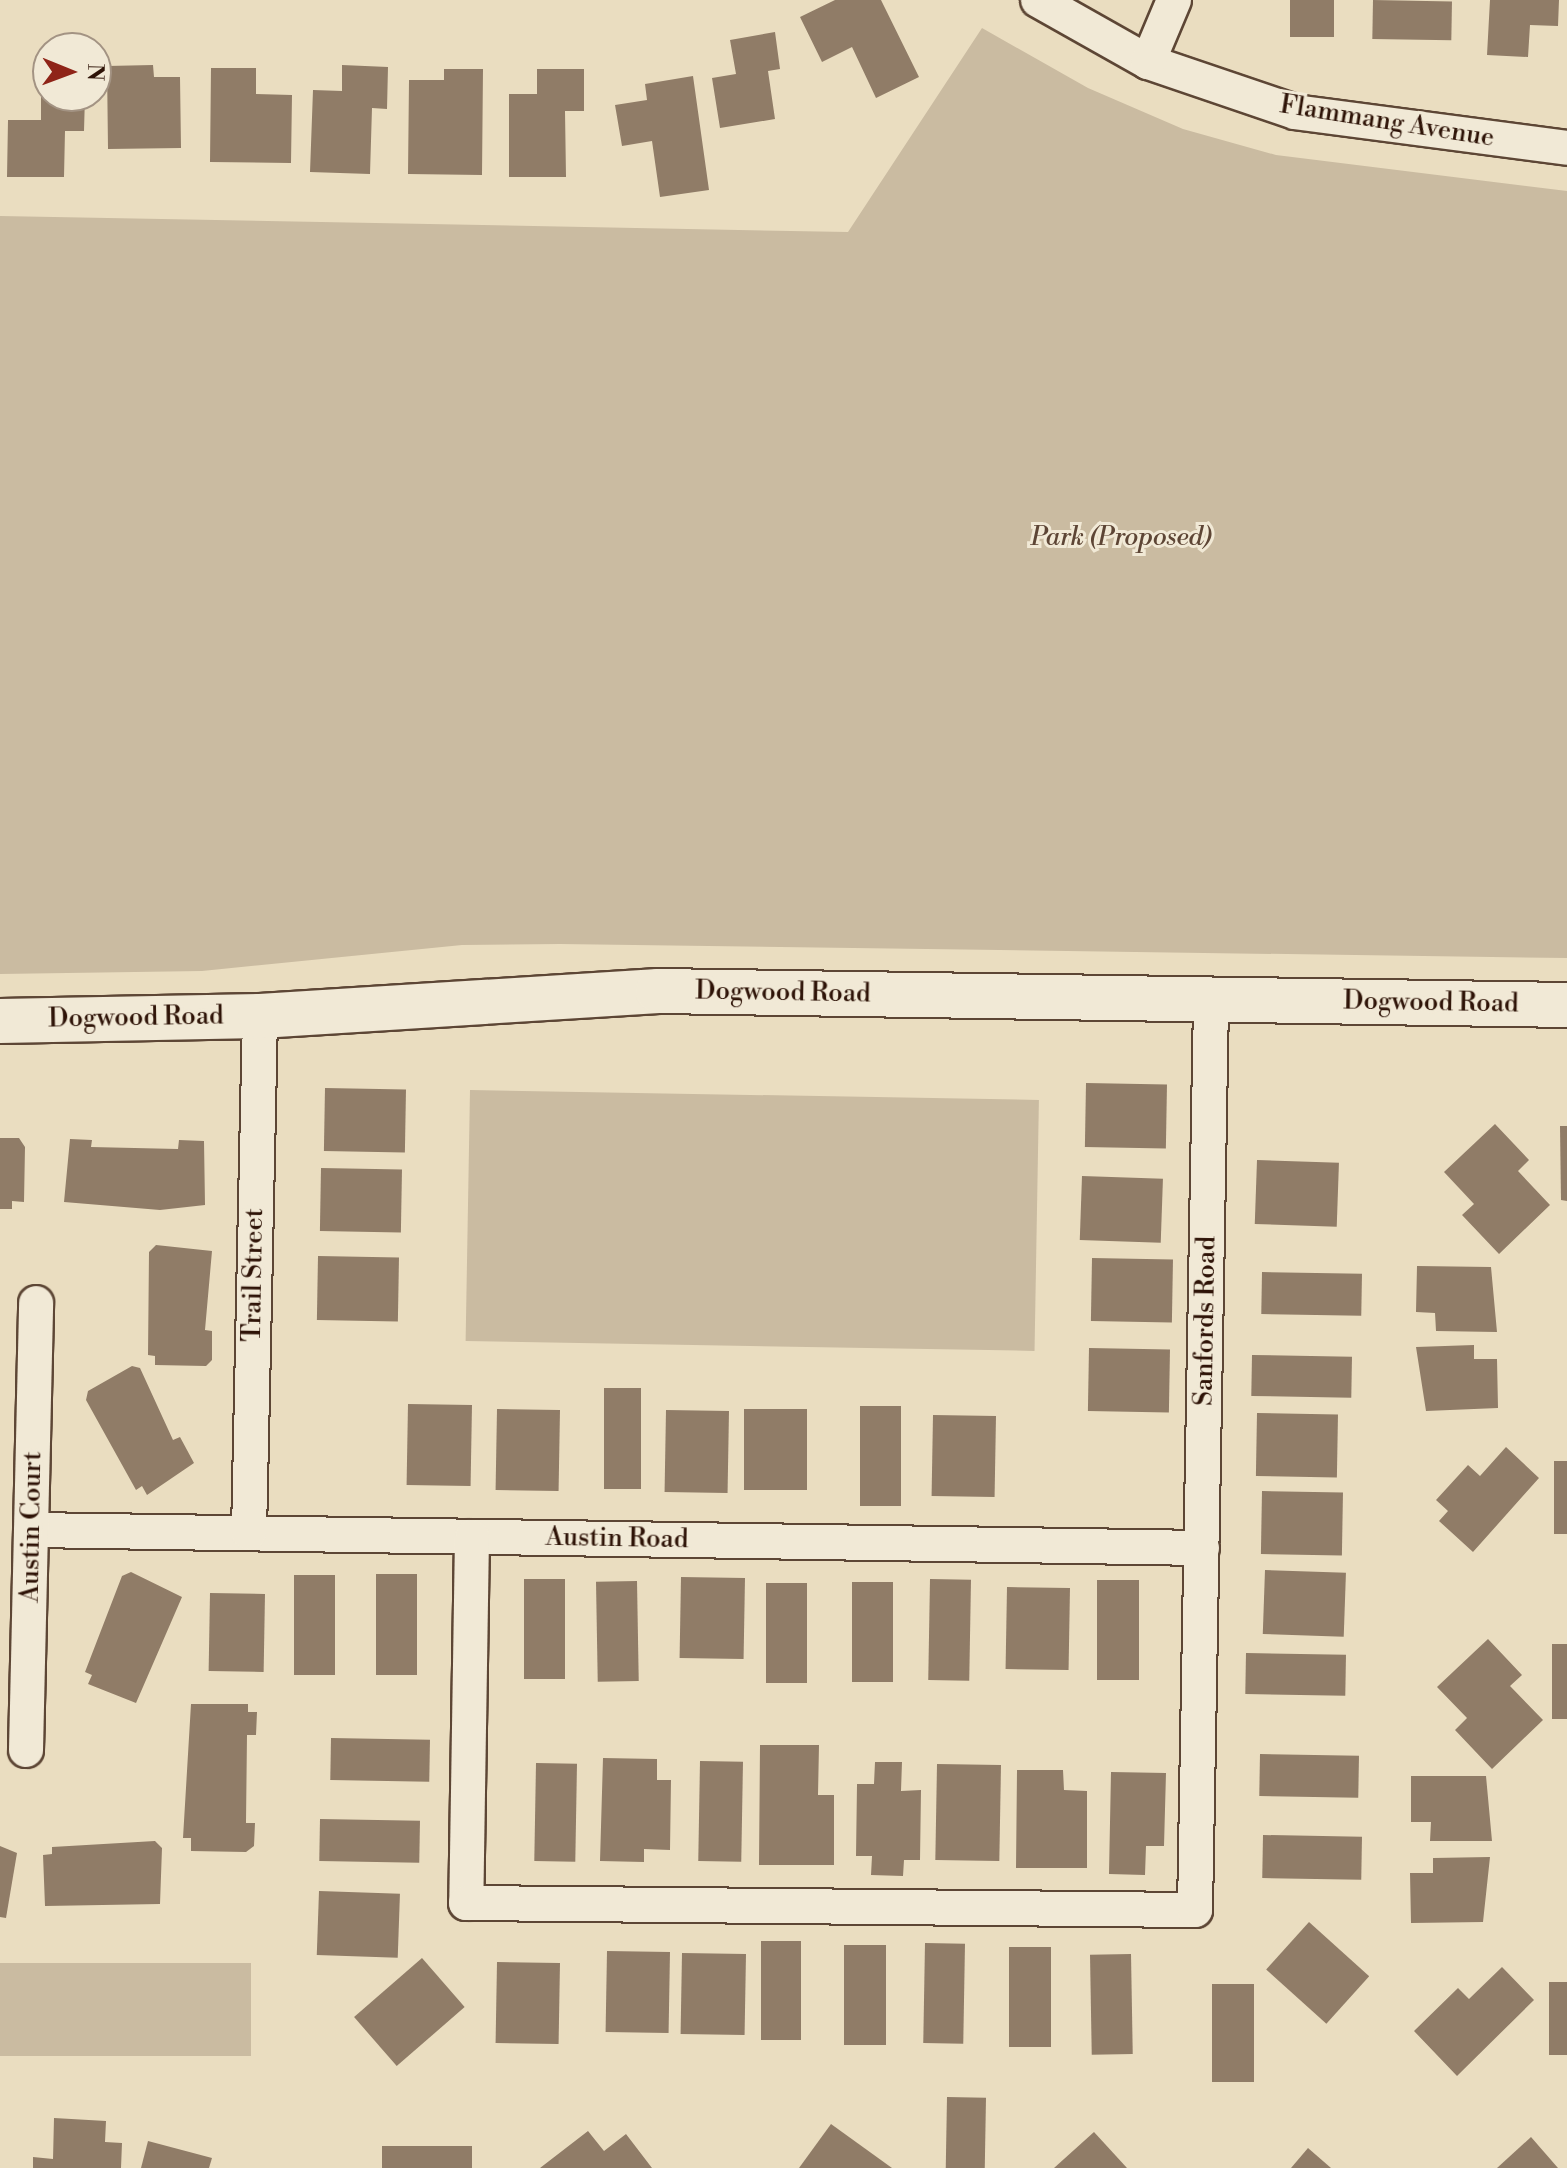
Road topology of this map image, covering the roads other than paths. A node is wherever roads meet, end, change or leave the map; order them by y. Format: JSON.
{"nodes":[{"id":1,"x":1038,"y":0,"type":"edge"},
{"id":2,"x":1174,"y":0,"type":"edge"},
{"id":3,"x":1148,"y":62,"type":"junction"},
{"id":4,"x":1567,"y":148,"type":"edge"},
{"id":5,"x":1211,"y":999,"type":"junction"},
{"id":6,"x":1567,"y":1005,"type":"edge"},
{"id":7,"x":260,"y":1016,"type":"junction"},
{"id":8,"x":0,"y":1021,"type":"edge"},
{"id":9,"x":36,"y":1303,"type":"dead end"},
{"id":10,"x":32,"y":1530,"type":"junction"},
{"id":11,"x":249,"y":1533,"type":"junction"},
{"id":12,"x":472,"y":1537,"type":"junction"},
{"id":13,"x":1202,"y":1548,"type":"junction"},
{"id":14,"x":26,"y":1750,"type":"dead end"}],
"edges":[{"from":1,"to":3,"type":"street","name":"Flammang Avenue"},
{"from":2,"to":3,"type":"street"},
{"from":3,"to":4,"type":"street","name":"Flammang Avenue"},
{"from":5,"to":6,"type":"street","name":"Dogwood Road"},
{"from":5,"to":7,"type":"street","name":"Dogwood Road"},
{"from":5,"to":13,"type":"street","name":"Sanfords Road"},
{"from":7,"to":8,"type":"street","name":"Dogwood Road"},
{"from":7,"to":11,"type":"street","name":"Trail Street"},
{"from":9,"to":10,"type":"street","name":"Austin Court"},
{"from":10,"to":11,"type":"street","name":"Austin Road"},
{"from":10,"to":14,"type":"street","name":"Austin Court"},
{"from":11,"to":12,"type":"street","name":"Austin Road"},
{"from":12,"to":13,"type":"street","name":"Austin Road"},
{"from":12,"to":13,"type":"street","name":"Sanfords Road"}]}
